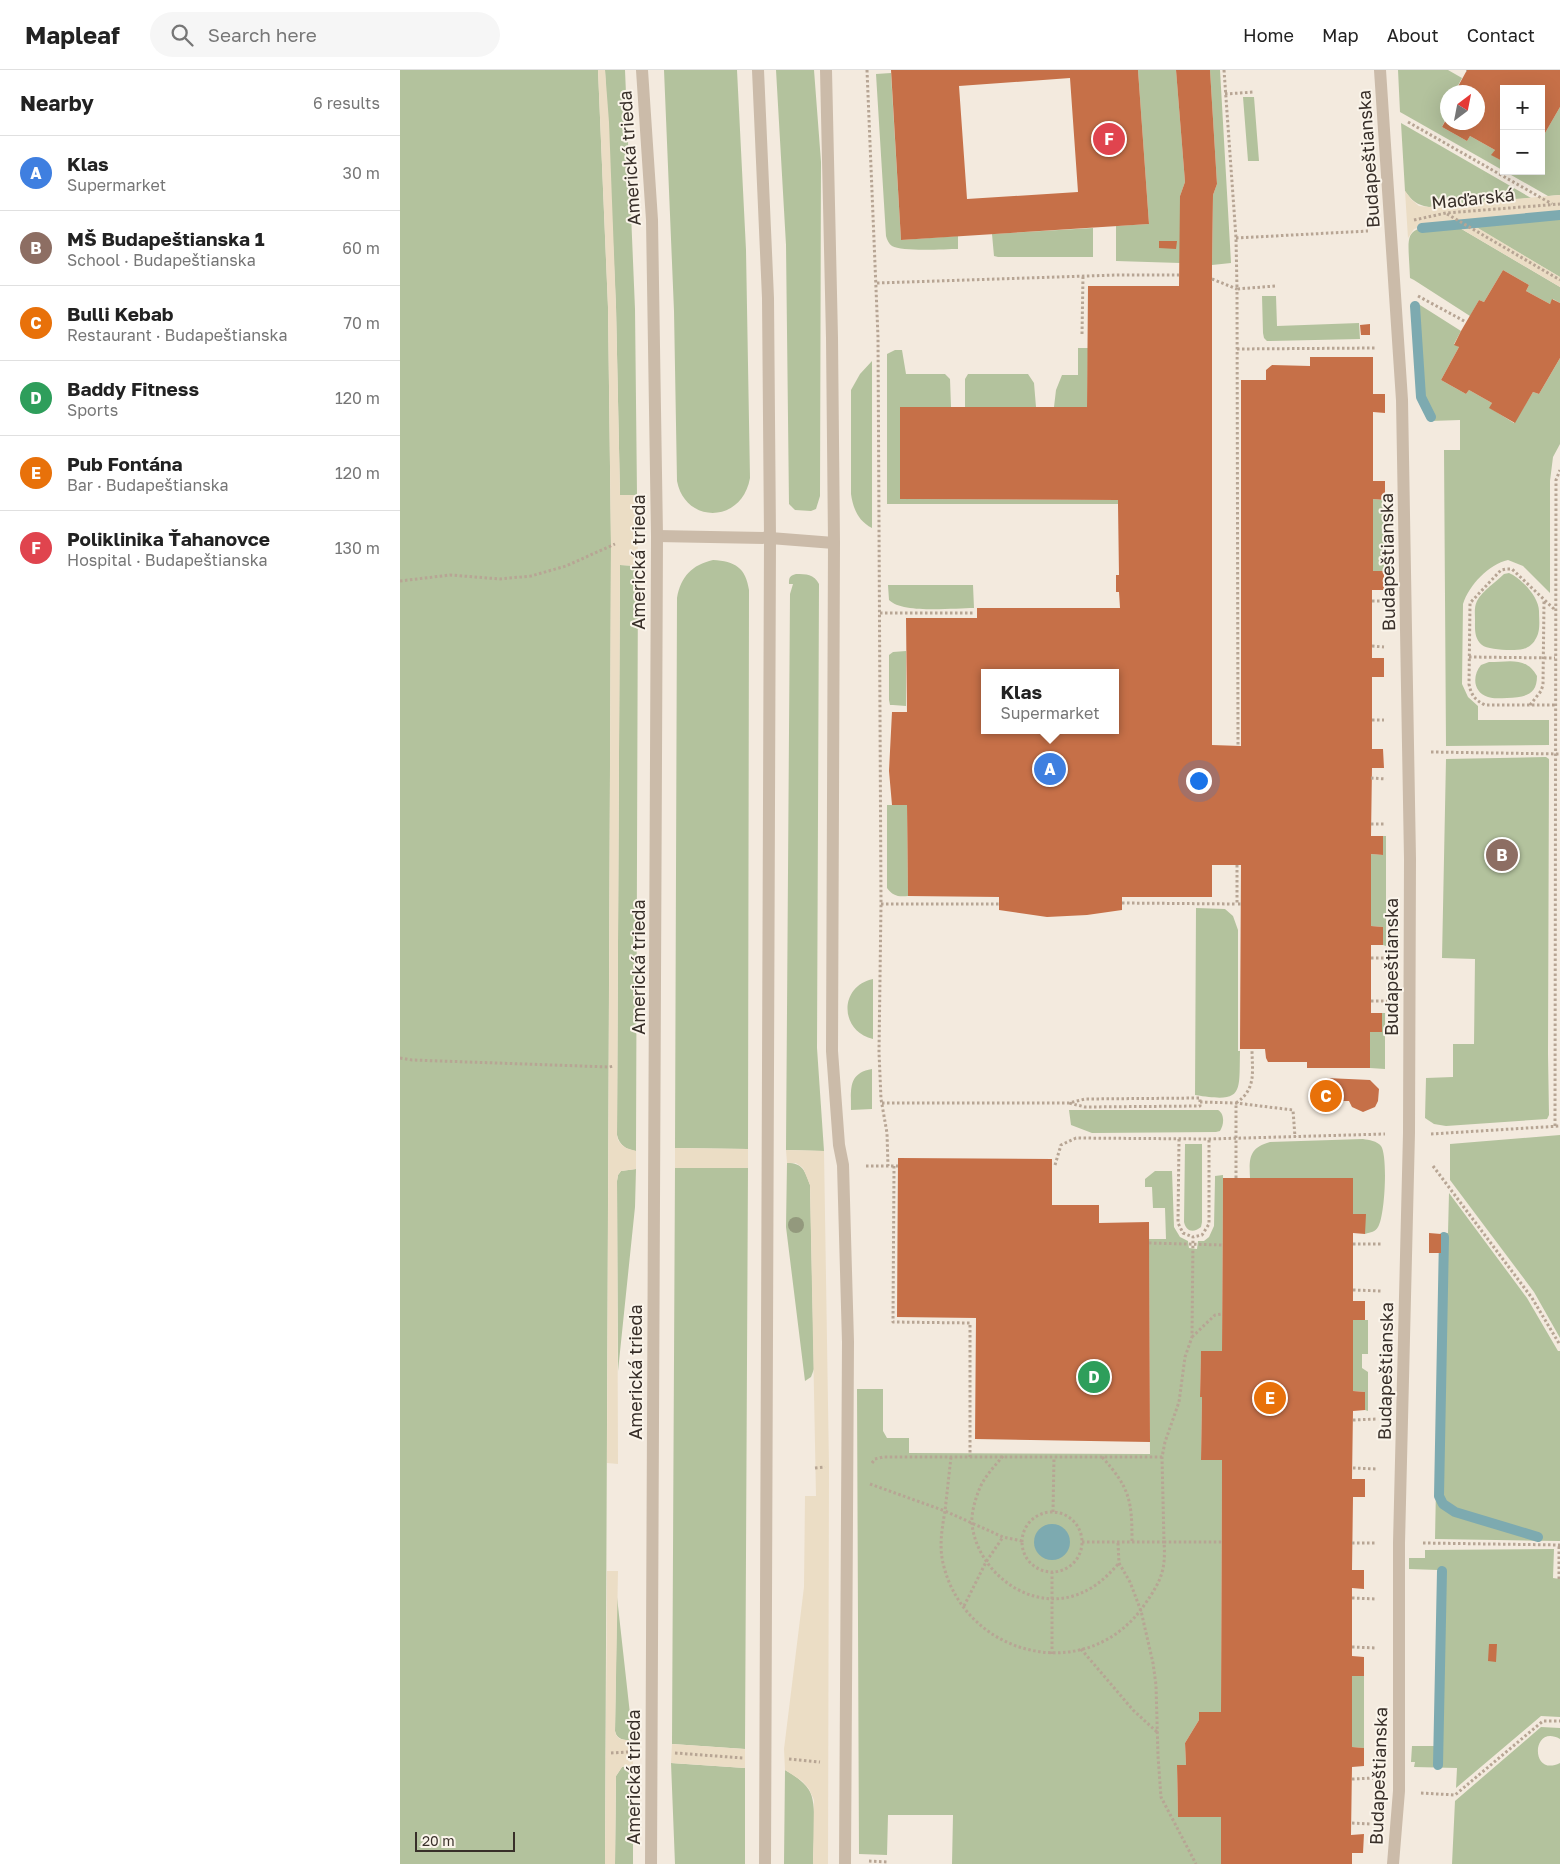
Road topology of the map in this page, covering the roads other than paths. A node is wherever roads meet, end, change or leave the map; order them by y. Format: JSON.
{"nodes":[{"id":1,"x":642,"y":70,"type":"edge"},
{"id":2,"x":758,"y":70,"type":"edge"},
{"id":3,"x":826,"y":70,"type":"edge"},
{"id":4,"x":1380,"y":70,"type":"edge"},
{"id":5,"x":658,"y":536,"type":"junction"},
{"id":6,"x":770,"y":538,"type":"junction"},
{"id":7,"x":834,"y":543,"type":"junction"},
{"id":8,"x":651,"y":1864,"type":"edge"},
{"id":9,"x":765,"y":1864,"type":"edge"},
{"id":10,"x":844,"y":1864,"type":"edge"},
{"id":11,"x":1393,"y":1864,"type":"edge"}],
"edges":[{"from":1,"to":5,"type":"street","name":"Americká trieda"},
{"from":2,"to":6,"type":"street"},
{"from":3,"to":7,"type":"street"},
{"from":4,"to":11,"type":"street","name":"Budapeštianska"},
{"from":5,"to":6,"type":"street"},
{"from":5,"to":8,"type":"street","name":"Americká trieda"},
{"from":6,"to":7,"type":"street"},
{"from":6,"to":9,"type":"street"},
{"from":7,"to":10,"type":"street"}]}
